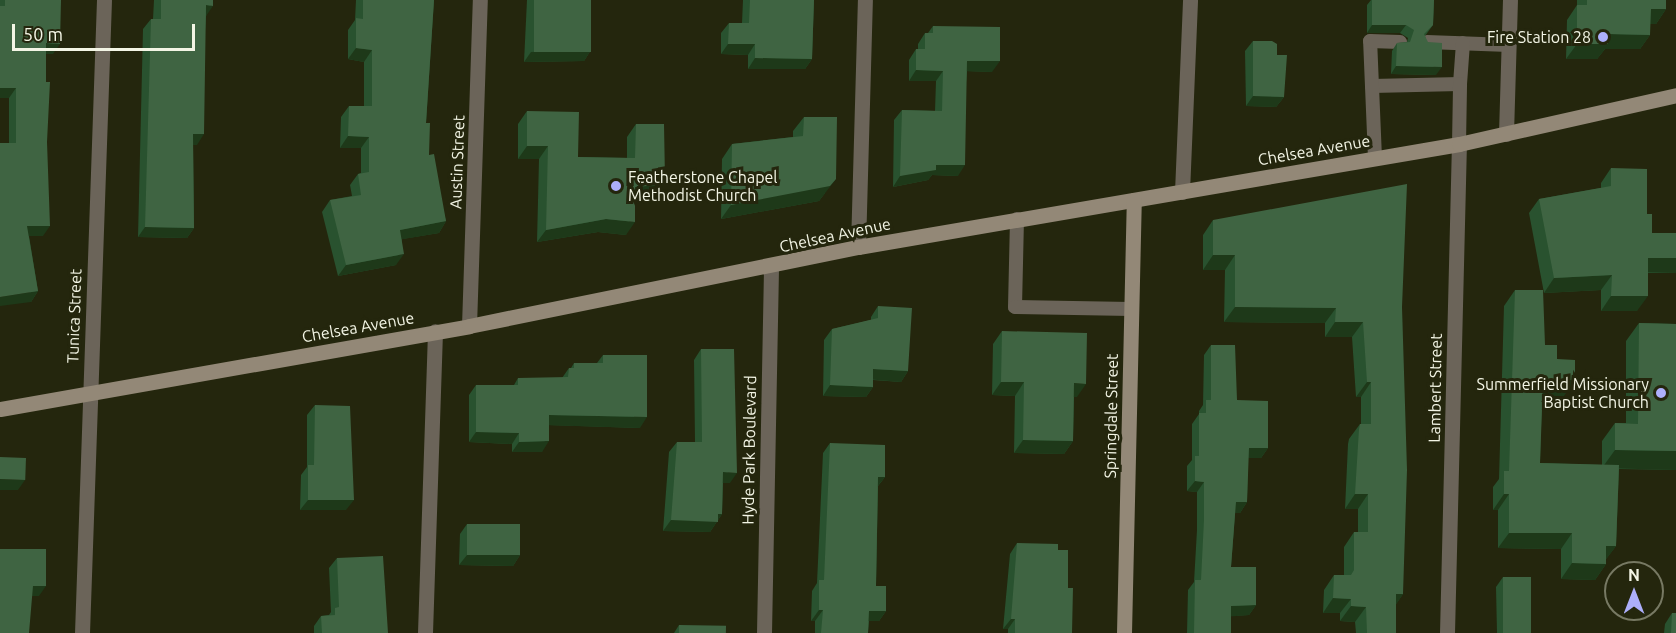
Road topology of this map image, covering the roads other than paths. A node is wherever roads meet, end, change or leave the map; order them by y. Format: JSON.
{"nodes":[{"id":1,"x":104,"y":0,"type":"edge"},
{"id":2,"x":480,"y":0,"type":"edge"},
{"id":3,"x":865,"y":0,"type":"edge"},
{"id":4,"x":1190,"y":0,"type":"edge"},
{"id":5,"x":1510,"y":0,"type":"edge"},
{"id":6,"x":1400,"y":42,"type":"edge"},
{"id":7,"x":1427,"y":42,"type":"edge"},
{"id":8,"x":1463,"y":43,"type":"junction"},
{"id":9,"x":1509,"y":45,"type":"junction"},
{"id":10,"x":1460,"y":84,"type":"junction"},
{"id":11,"x":1372,"y":87,"type":"junction"},
{"id":12,"x":1676,"y":95,"type":"edge"},
{"id":13,"x":1506,"y":134,"type":"junction"},
{"id":14,"x":1459,"y":144,"type":"junction"},
{"id":15,"x":1375,"y":158,"type":"junction"},
{"id":16,"x":1182,"y":192,"type":"junction"},
{"id":17,"x":1134,"y":200,"type":"junction"},
{"id":18,"x":1017,"y":219,"type":"junction"},
{"id":19,"x":858,"y":248,"type":"junction"},
{"id":20,"x":771,"y":267,"type":"junction"},
{"id":21,"x":1131,"y":309,"type":"junction"},
{"id":22,"x":469,"y":326,"type":"junction"},
{"id":23,"x":435,"y":331,"type":"junction"},
{"id":24,"x":89,"y":394,"type":"junction"},
{"id":25,"x":0,"y":409,"type":"edge"},
{"id":26,"x":82,"y":633,"type":"edge"},
{"id":27,"x":425,"y":633,"type":"edge"},
{"id":28,"x":764,"y":633,"type":"edge"},
{"id":29,"x":1124,"y":633,"type":"edge"},
{"id":30,"x":1447,"y":633,"type":"edge"}],
"edges":[{"from":1,"to":24,"type":"street","name":"Tunica Street"},
{"from":2,"to":22,"type":"street","name":"Austin Street"},
{"from":3,"to":19,"type":"street"},
{"from":4,"to":16,"type":"street"},
{"from":5,"to":9,"type":"street"},
{"from":6,"to":11,"type":"lane"},
{"from":7,"to":8,"type":"lane"},
{"from":8,"to":9,"type":"lane"},
{"from":8,"to":10,"type":"lane"},
{"from":9,"to":13,"type":"street"},
{"from":10,"to":11,"type":"lane"},
{"from":10,"to":14,"type":"lane"},
{"from":11,"to":15,"type":"lane"},
{"from":12,"to":13,"type":"main road","name":"Chelsea Avenue"},
{"from":13,"to":14,"type":"main road","name":"Chelsea Avenue"},
{"from":14,"to":15,"type":"main road","name":"Chelsea Avenue"},
{"from":14,"to":30,"type":"street","name":"Lambert Street"},
{"from":15,"to":16,"type":"main road","name":"Chelsea Avenue"},
{"from":16,"to":17,"type":"main road","name":"Chelsea Avenue"},
{"from":17,"to":18,"type":"main road","name":"Chelsea Avenue"},
{"from":17,"to":21,"type":"main road","name":"Springdale Street"},
{"from":18,"to":19,"type":"main road","name":"Chelsea Avenue"},
{"from":18,"to":21,"type":"lane"},
{"from":19,"to":20,"type":"main road","name":"Chelsea Avenue"},
{"from":20,"to":22,"type":"main road","name":"Chelsea Avenue"},
{"from":20,"to":28,"type":"street","name":"Hyde Park Boulevard"},
{"from":21,"to":29,"type":"main road","name":"Springdale Street"},
{"from":22,"to":23,"type":"main road","name":"Chelsea Avenue"},
{"from":23,"to":24,"type":"main road","name":"Chelsea Avenue"},
{"from":23,"to":27,"type":"street"},
{"from":24,"to":25,"type":"main road","name":"Chelsea Avenue"},
{"from":24,"to":26,"type":"street","name":"Tunica Street"}]}
